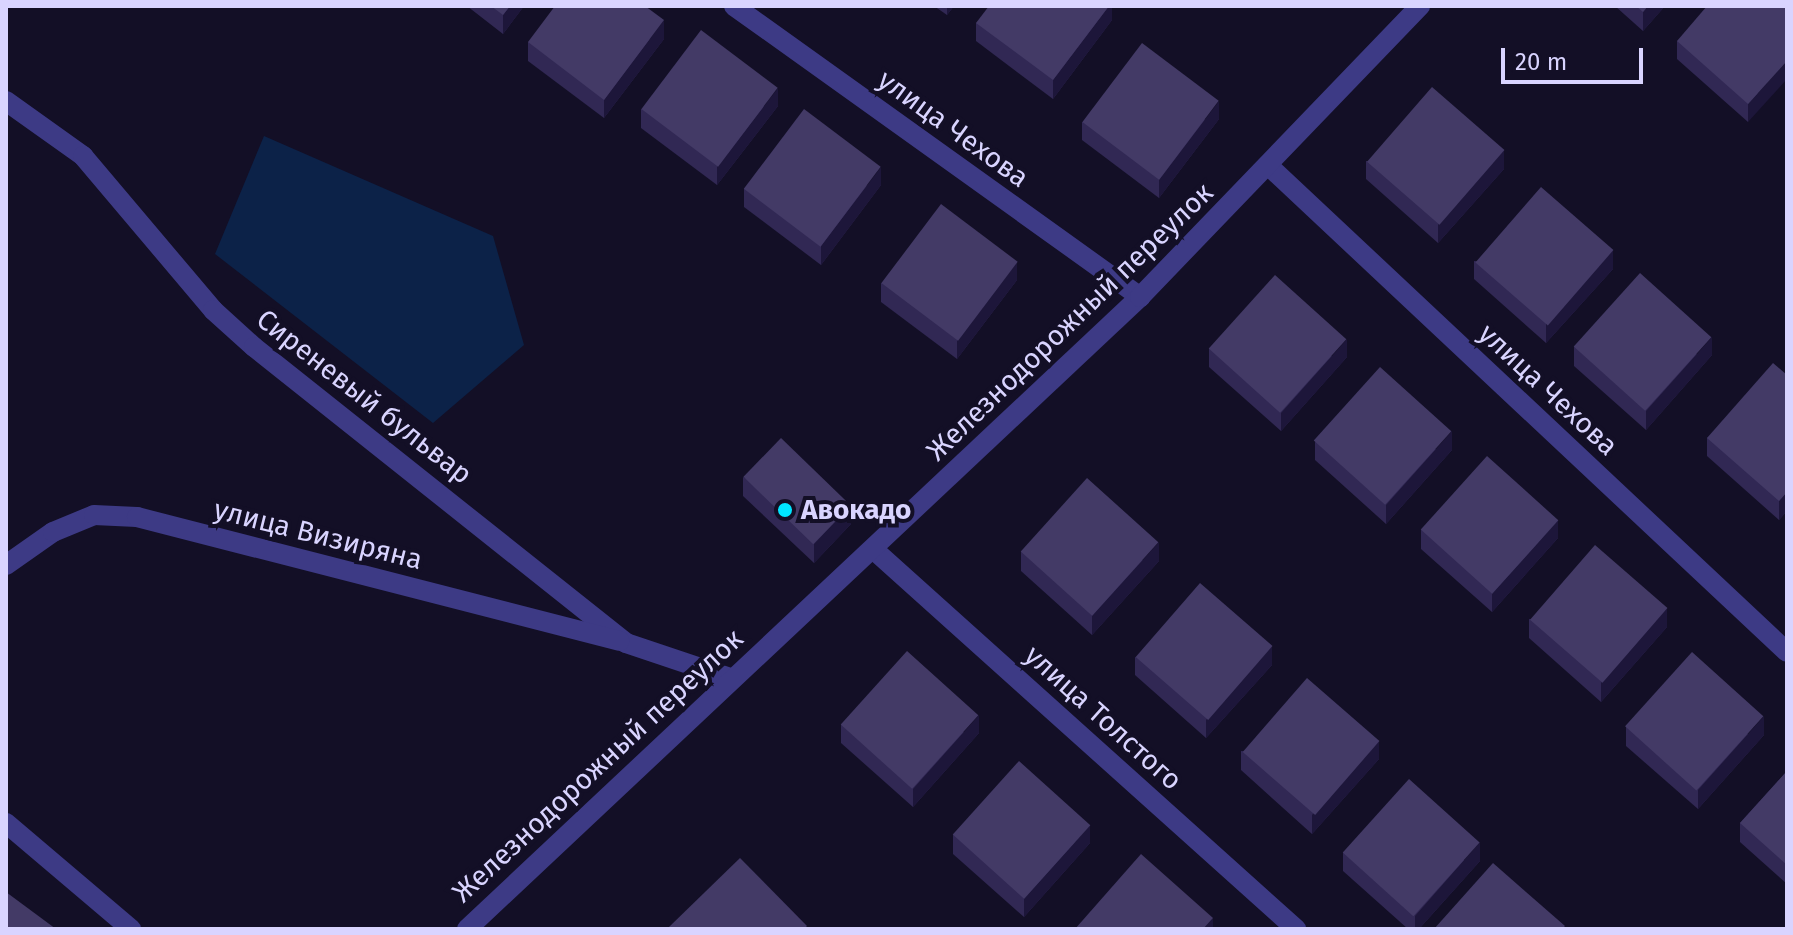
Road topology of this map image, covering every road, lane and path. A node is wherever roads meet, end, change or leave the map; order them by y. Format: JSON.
{"nodes":[{"id":1,"x":734,"y":6,"type":"edge"},
{"id":2,"x":1420,"y":6,"type":"edge"},
{"id":3,"x":6,"y":101,"type":"edge"},
{"id":4,"x":1271,"y":168,"type":"junction"},
{"id":5,"x":1140,"y":297,"type":"junction"},
{"id":6,"x":873,"y":549,"type":"junction"},
{"id":7,"x":6,"y":565,"type":"edge"},
{"id":8,"x":626,"y":643,"type":"junction"},
{"id":9,"x":1787,"y":652,"type":"edge"},
{"id":10,"x":730,"y":678,"type":"junction"},
{"id":11,"x":6,"y":823,"type":"edge"},
{"id":12,"x":131,"y":929,"type":"edge"},
{"id":13,"x":467,"y":929,"type":"edge"},
{"id":14,"x":1296,"y":929,"type":"edge"}],
"edges":[{"from":1,"to":5,"type":"street","name":"улица Чехова"},
{"from":2,"to":4,"type":"street","name":"Железнодорожный переулок"},
{"from":3,"to":8,"type":"street","name":"Сиреневый бульвар"},
{"from":4,"to":5,"type":"street","name":"Железнодорожный переулок"},
{"from":4,"to":9,"type":"street","name":"улица Чехова"},
{"from":5,"to":6,"type":"street","name":"Железнодорожный переулок"},
{"from":6,"to":10,"type":"street","name":"Железнодорожный переулок"},
{"from":6,"to":14,"type":"street","name":"улица Толстого"},
{"from":7,"to":8,"type":"street","name":"улица Визиряна"},
{"from":8,"to":10,"type":"street","name":"Сиреневый бульвар"},
{"from":10,"to":13,"type":"street","name":"Железнодорожный переулок"},
{"from":11,"to":12,"type":"street"}]}
